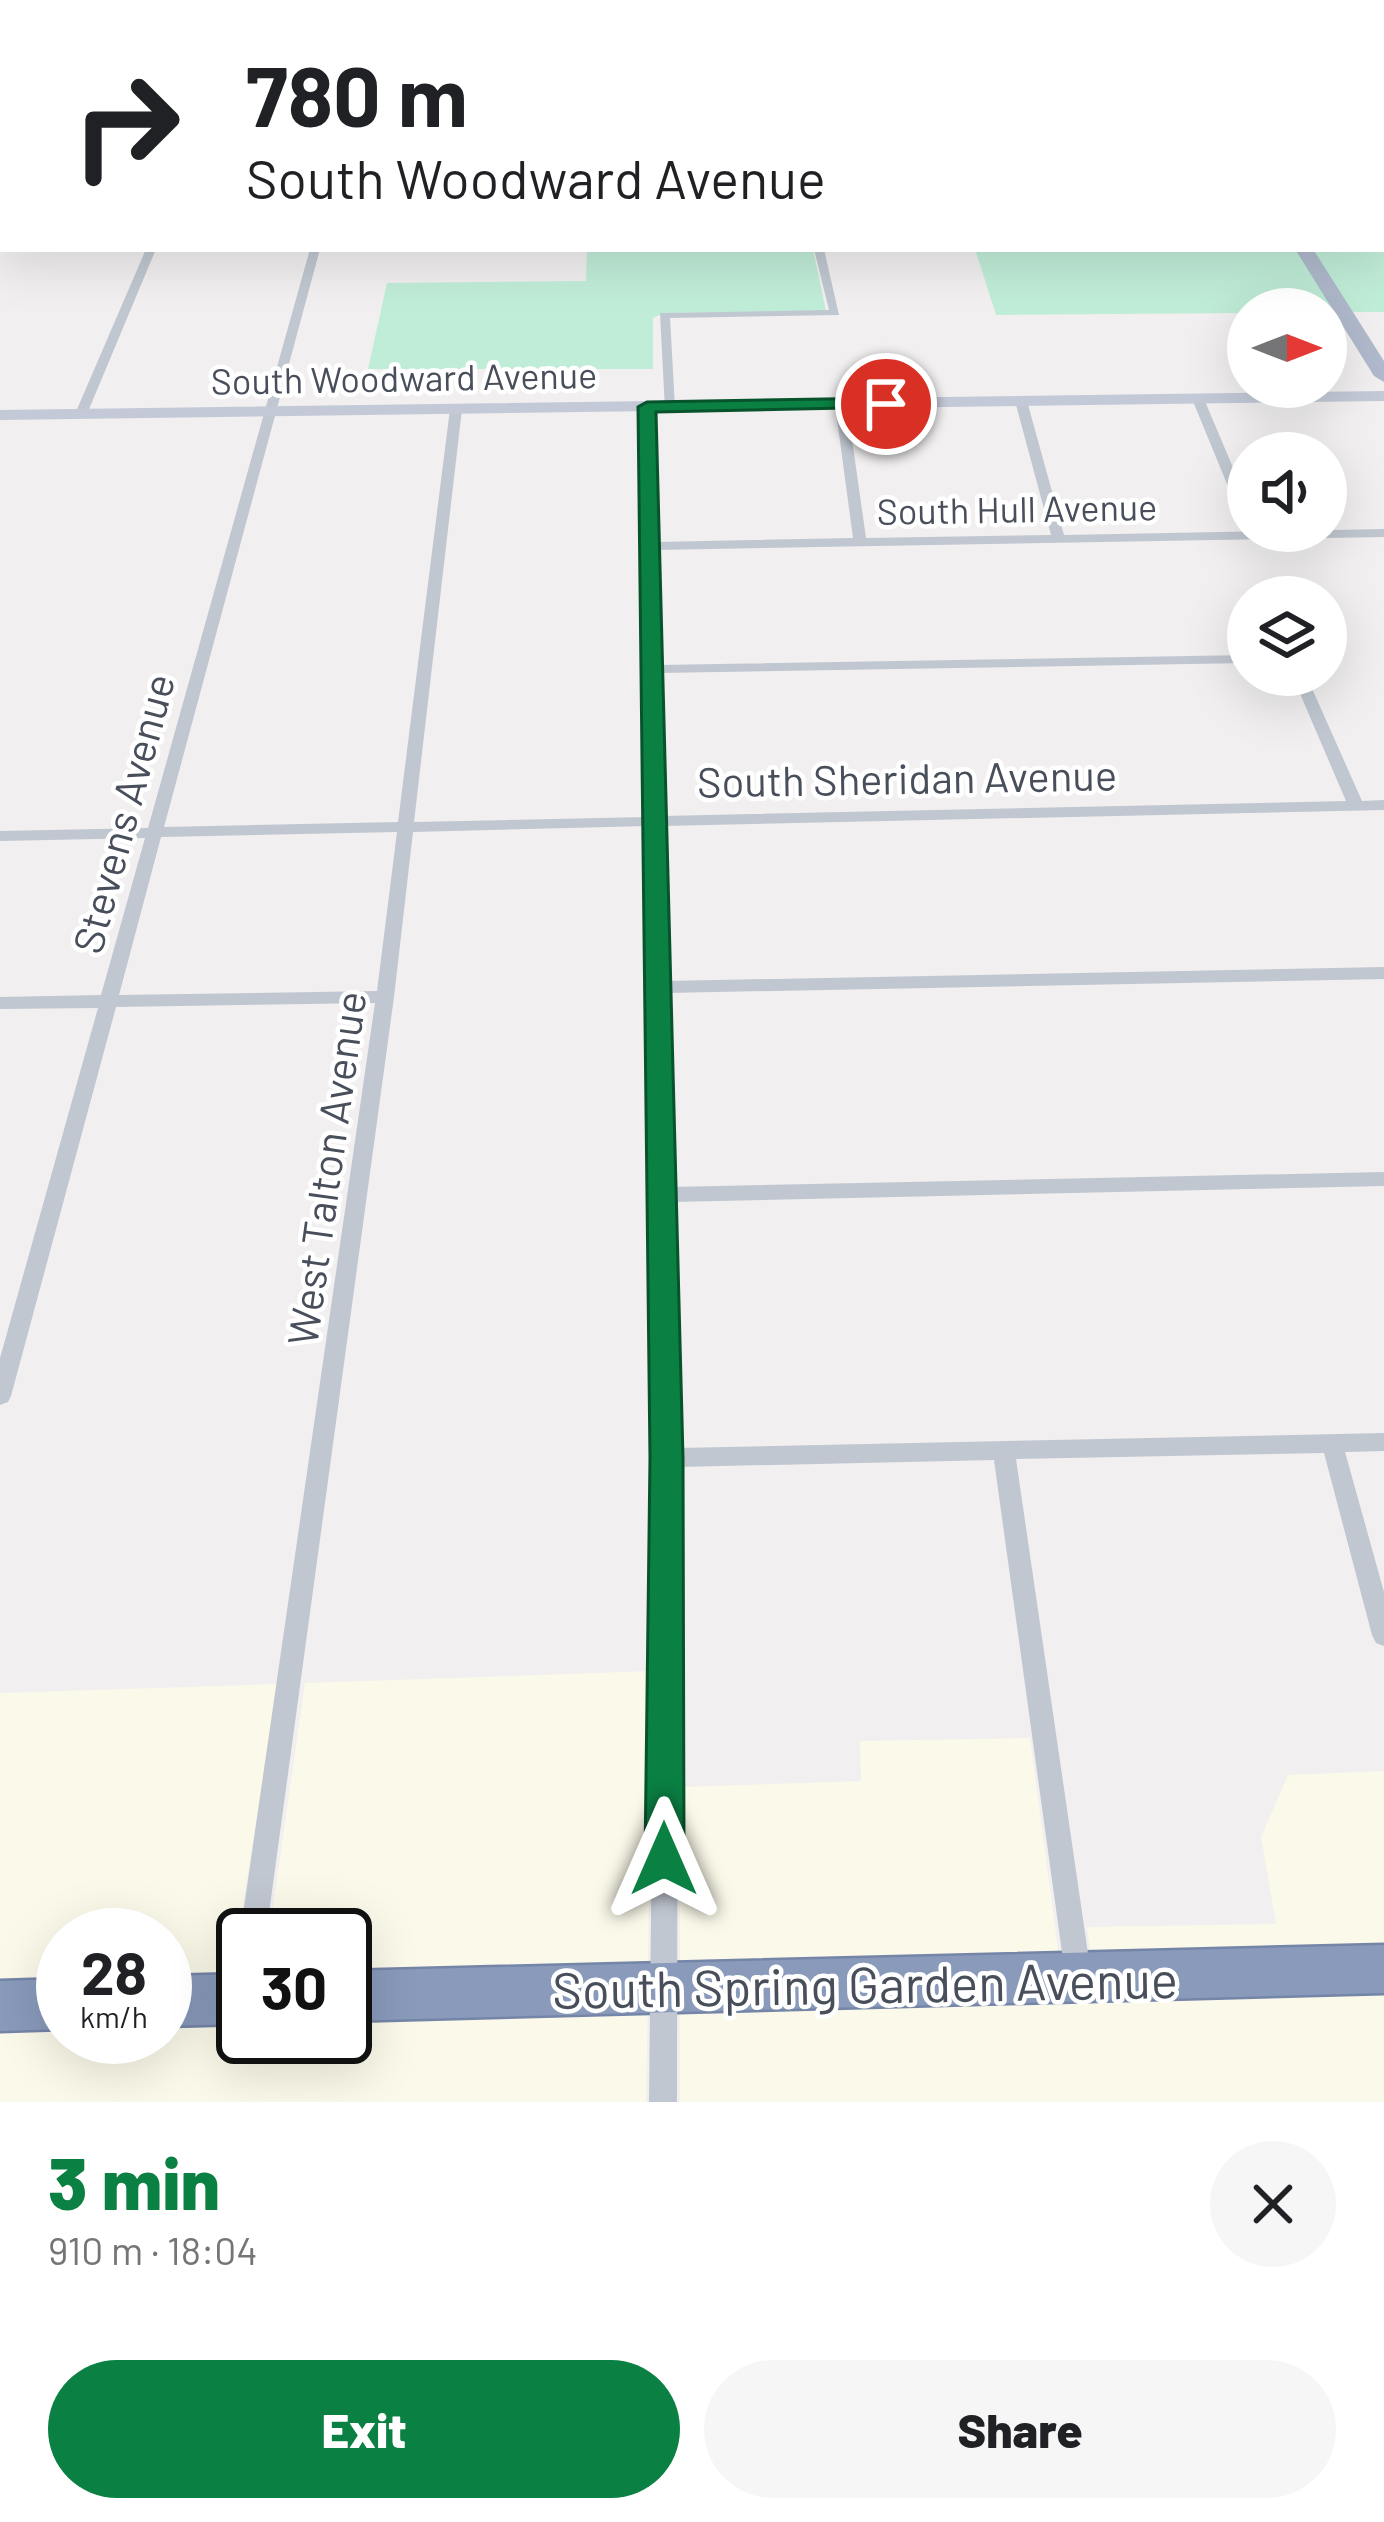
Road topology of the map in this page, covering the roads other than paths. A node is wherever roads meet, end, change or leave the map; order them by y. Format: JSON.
{"nodes":[{"id":1,"x":150,"y":252,"type":"edge"},
{"id":2,"x":314,"y":252,"type":"edge"},
{"id":3,"x":820,"y":252,"type":"edge"},
{"id":4,"x":1306,"y":252,"type":"edge"},
{"id":5,"x":1384,"y":376,"type":"edge"},
{"id":6,"x":1384,"y":396,"type":"edge"},
{"id":7,"x":1198,"y":399,"type":"junction"},
{"id":8,"x":1021,"y":401,"type":"junction"},
{"id":9,"x":841,"y":404,"type":"junction"},
{"id":10,"x":658,"y":407,"type":"junction"},
{"id":11,"x":456,"y":409,"type":"junction"},
{"id":12,"x":271,"y":411,"type":"junction"},
{"id":13,"x":81,"y":414,"type":"junction"},
{"id":14,"x":0,"y":415,"type":"edge"},
{"id":15,"x":1227,"y":468,"type":"edge"},
{"id":16,"x":1227,"y":533,"type":"edge"},
{"id":17,"x":1347,"y":533,"type":"edge"},
{"id":18,"x":1384,"y":533,"type":"edge"},
{"id":19,"x":1058,"y":537,"type":"junction"},
{"id":20,"x":860,"y":541,"type":"junction"},
{"id":21,"x":651,"y":546,"type":"junction"},
{"id":22,"x":1227,"y":659,"type":"edge"},
{"id":23,"x":653,"y":669,"type":"junction"},
{"id":24,"x":1308,"y":696,"type":"edge"},
{"id":25,"x":1384,"y":805,"type":"edge"},
{"id":26,"x":1356,"y":806,"type":"junction"},
{"id":27,"x":657,"y":818,"type":"junction"},
{"id":28,"x":408,"y":825,"type":"junction"},
{"id":29,"x":155,"y":832,"type":"junction"},
{"id":30,"x":0,"y":836,"type":"edge"},
{"id":31,"x":1384,"y":973,"type":"edge"},
{"id":32,"x":659,"y":987,"type":"junction"},
{"id":33,"x":385,"y":997,"type":"junction"},
{"id":34,"x":0,"y":1003,"type":"edge"},
{"id":35,"x":108,"y":1003,"type":"junction"},
{"id":36,"x":1384,"y":1178,"type":"edge"},
{"id":37,"x":662,"y":1195,"type":"junction"},
{"id":38,"x":0,"y":1396,"type":"edge"},
{"id":39,"x":1384,"y":1442,"type":"edge"},
{"id":40,"x":1333,"y":1443,"type":"junction"},
{"id":41,"x":1004,"y":1450,"type":"junction"},
{"id":42,"x":667,"y":1458,"type":"junction"},
{"id":43,"x":1384,"y":1635,"type":"edge"},
{"id":44,"x":257,"y":1908,"type":"edge"},
{"id":45,"x":1384,"y":1970,"type":"edge"},
{"id":46,"x":1078,"y":1978,"type":"junction"},
{"id":47,"x":664,"y":1988,"type":"junction"},
{"id":48,"x":372,"y":1995,"type":"edge"},
{"id":49,"x":36,"y":2005,"type":"edge"},
{"id":50,"x":0,"y":2006,"type":"edge"},
{"id":51,"x":663,"y":2102,"type":"edge"}],
"edges":[{"from":1,"to":13,"type":"street"},
{"from":2,"to":12,"type":"street","name":"Stevens Avenue"},
{"from":3,"to":10,"type":"street"},
{"from":4,"to":5,"type":"main road"},
{"from":6,"to":7,"type":"street","name":"South Woodward Avenue"},
{"from":7,"to":8,"type":"street","name":"South Woodward Avenue"},
{"from":7,"to":15,"type":"street"},
{"from":8,"to":9,"type":"street","name":"South Woodward Avenue"},
{"from":8,"to":19,"type":"street"},
{"from":9,"to":10,"type":"street","name":"South Woodward Avenue"},
{"from":9,"to":20,"type":"street"},
{"from":10,"to":11,"type":"street","name":"South Woodward Avenue"},
{"from":10,"to":21,"type":"street"},
{"from":11,"to":12,"type":"street","name":"South Woodward Avenue"},
{"from":11,"to":28,"type":"street","name":"West Talton Avenue"},
{"from":12,"to":13,"type":"street","name":"South Woodward Avenue"},
{"from":12,"to":29,"type":"street","name":"Stevens Avenue"},
{"from":13,"to":14,"type":"street","name":"South Woodward Avenue"},
{"from":16,"to":19,"type":"street","name":"South Hull Avenue"},
{"from":17,"to":18,"type":"street","name":"South Hull Avenue"},
{"from":19,"to":20,"type":"street","name":"South Hull Avenue"},
{"from":20,"to":21,"type":"street","name":"South Hull Avenue"},
{"from":21,"to":23,"type":"street"},
{"from":22,"to":23,"type":"street"},
{"from":23,"to":27,"type":"street"},
{"from":24,"to":26,"type":"street"},
{"from":25,"to":26,"type":"street","name":"South Sheridan Avenue"},
{"from":26,"to":27,"type":"street","name":"South Sheridan Avenue"},
{"from":27,"to":28,"type":"street","name":"South Sheridan Avenue"},
{"from":27,"to":32,"type":"street"},
{"from":28,"to":29,"type":"street","name":"South Sheridan Avenue"},
{"from":28,"to":33,"type":"street","name":"West Talton Avenue"},
{"from":29,"to":30,"type":"street","name":"South Sheridan Avenue"},
{"from":29,"to":35,"type":"street","name":"Stevens Avenue"},
{"from":31,"to":32,"type":"street"},
{"from":32,"to":37,"type":"street"},
{"from":33,"to":35,"type":"street"},
{"from":33,"to":44,"type":"street","name":"West Talton Avenue"},
{"from":34,"to":35,"type":"street"},
{"from":35,"to":38,"type":"street","name":"Stevens Avenue"},
{"from":36,"to":37,"type":"street"},
{"from":37,"to":42,"type":"street"},
{"from":39,"to":40,"type":"street"},
{"from":40,"to":41,"type":"street"},
{"from":40,"to":43,"type":"street"},
{"from":41,"to":42,"type":"street"},
{"from":41,"to":46,"type":"street"},
{"from":42,"to":47,"type":"street"},
{"from":45,"to":46,"type":"highway","name":"South Spring Garden Avenue"},
{"from":46,"to":47,"type":"highway","name":"South Spring Garden Avenue"},
{"from":47,"to":48,"type":"highway","name":"South Spring Garden Avenue"},
{"from":47,"to":51,"type":"street"},
{"from":49,"to":50,"type":"highway"}]}
